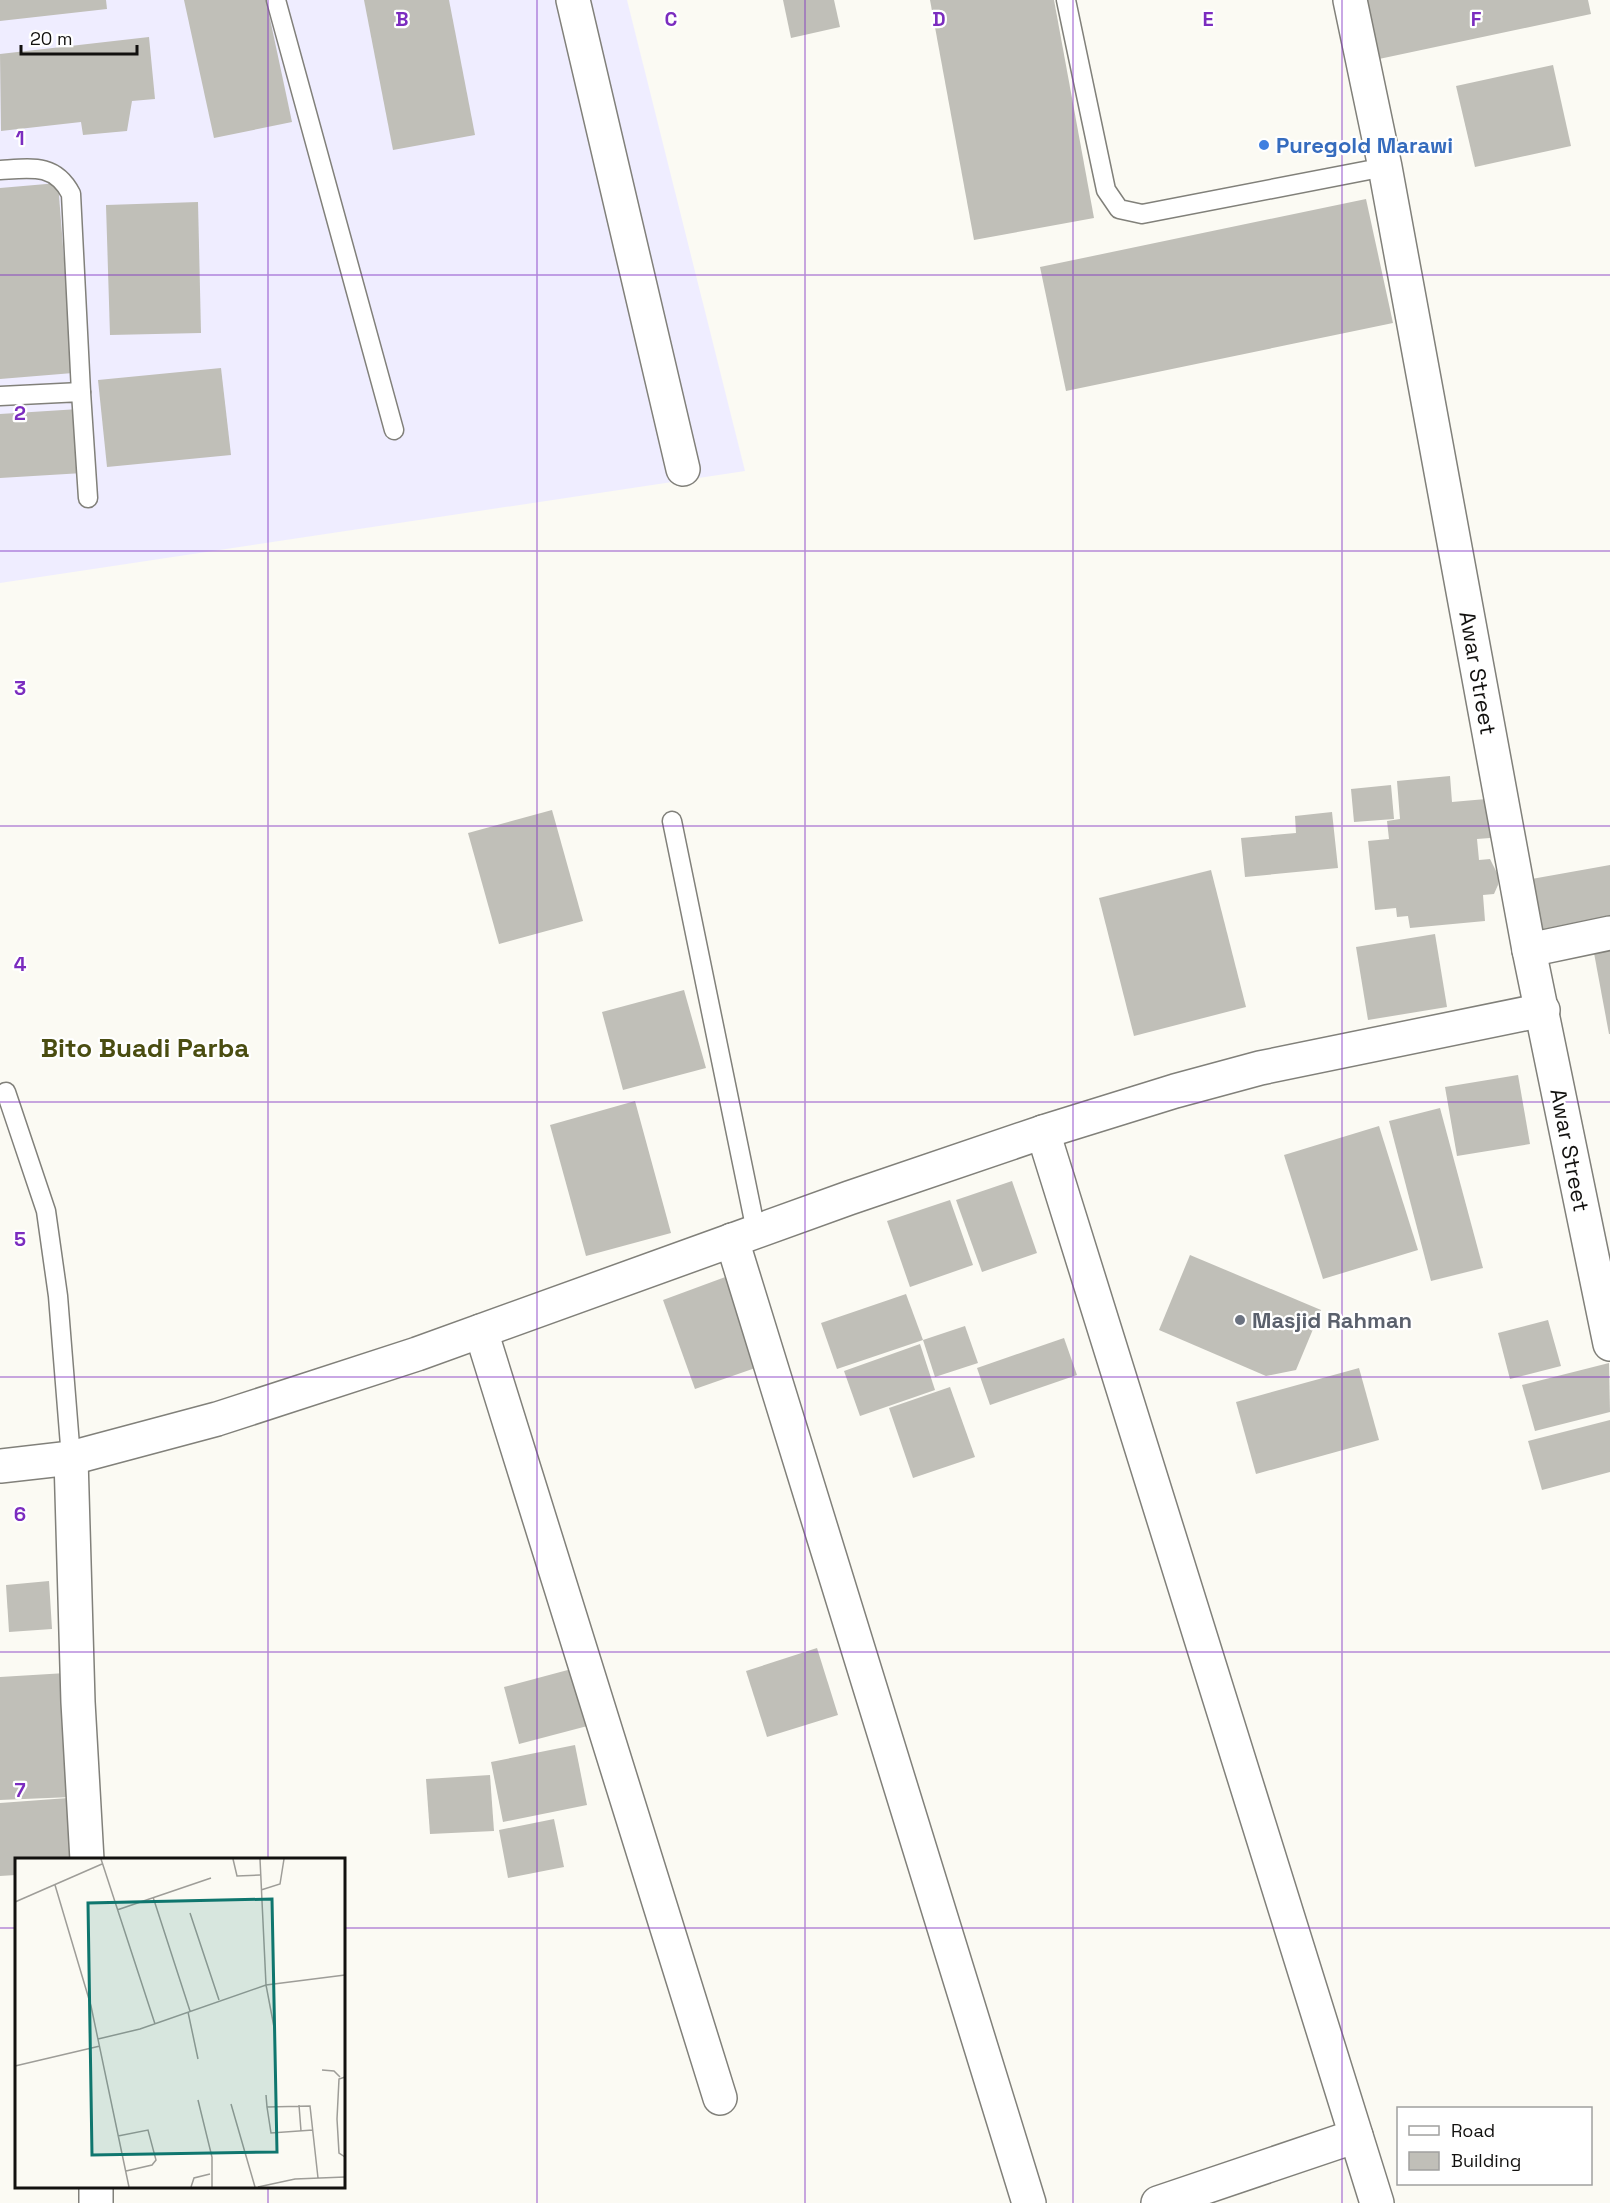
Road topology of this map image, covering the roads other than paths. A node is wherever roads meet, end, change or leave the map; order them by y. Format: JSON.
{"nodes":[{"id":1,"x":276,"y":0,"type":"edge"},
{"id":2,"x":573,"y":0,"type":"edge"},
{"id":3,"x":1066,"y":0,"type":"edge"},
{"id":4,"x":1350,"y":0,"type":"edge"},
{"id":5,"x":1384,"y":167,"type":"junction"},
{"id":6,"x":0,"y":170,"type":"edge"},
{"id":7,"x":81,"y":393,"type":"junction"},
{"id":8,"x":0,"y":396,"type":"edge"},
{"id":9,"x":394,"y":430,"type":"dead end"},
{"id":10,"x":683,"y":469,"type":"dead end"},
{"id":11,"x":88,"y":498,"type":"dead end"},
{"id":12,"x":672,"y":821,"type":"dead end"},
{"id":13,"x":1610,"y":933,"type":"edge"},
{"id":14,"x":1529,"y":950,"type":"junction"},
{"id":15,"x":1543,"y":1010,"type":"junction"},
{"id":16,"x":6,"y":1092,"type":"dead end"},
{"id":17,"x":1043,"y":1132,"type":"junction"},
{"id":18,"x":744,"y":1235,"type":"junction"},
{"id":19,"x":481,"y":1331,"type":"junction"},
{"id":20,"x":1610,"y":1344,"type":"edge"},
{"id":21,"x":71,"y":1458,"type":"junction"},
{"id":22,"x":0,"y":1466,"type":"edge"},
{"id":23,"x":87,"y":1858,"type":"edge"},
{"id":24,"x":720,"y":2098,"type":"dead end"},
{"id":25,"x":1356,"y":2136,"type":"junction"},
{"id":26,"x":1029,"y":2203,"type":"edge"},
{"id":27,"x":1158,"y":2203,"type":"edge"},
{"id":28,"x":1377,"y":2203,"type":"edge"}],
"edges":[{"from":1,"to":9,"type":"lane"},
{"from":2,"to":10,"type":"street"},
{"from":3,"to":5,"type":"lane"},
{"from":4,"to":5,"type":"street","name":"Awar Street"},
{"from":5,"to":14,"type":"street","name":"Awar Street"},
{"from":6,"to":7,"type":"lane"},
{"from":7,"to":8,"type":"lane"},
{"from":7,"to":11,"type":"lane"},
{"from":12,"to":18,"type":"lane"},
{"from":13,"to":14,"type":"street"},
{"from":14,"to":15,"type":"street","name":"Awar Street"},
{"from":15,"to":17,"type":"street"},
{"from":15,"to":20,"type":"street","name":"Awar Street"},
{"from":16,"to":21,"type":"lane"},
{"from":17,"to":18,"type":"street"},
{"from":17,"to":25,"type":"street"},
{"from":18,"to":19,"type":"street"},
{"from":18,"to":26,"type":"street"},
{"from":19,"to":21,"type":"street"},
{"from":19,"to":24,"type":"street"},
{"from":21,"to":22,"type":"street"},
{"from":21,"to":23,"type":"street"},
{"from":25,"to":27,"type":"street"},
{"from":25,"to":28,"type":"street"}]}
